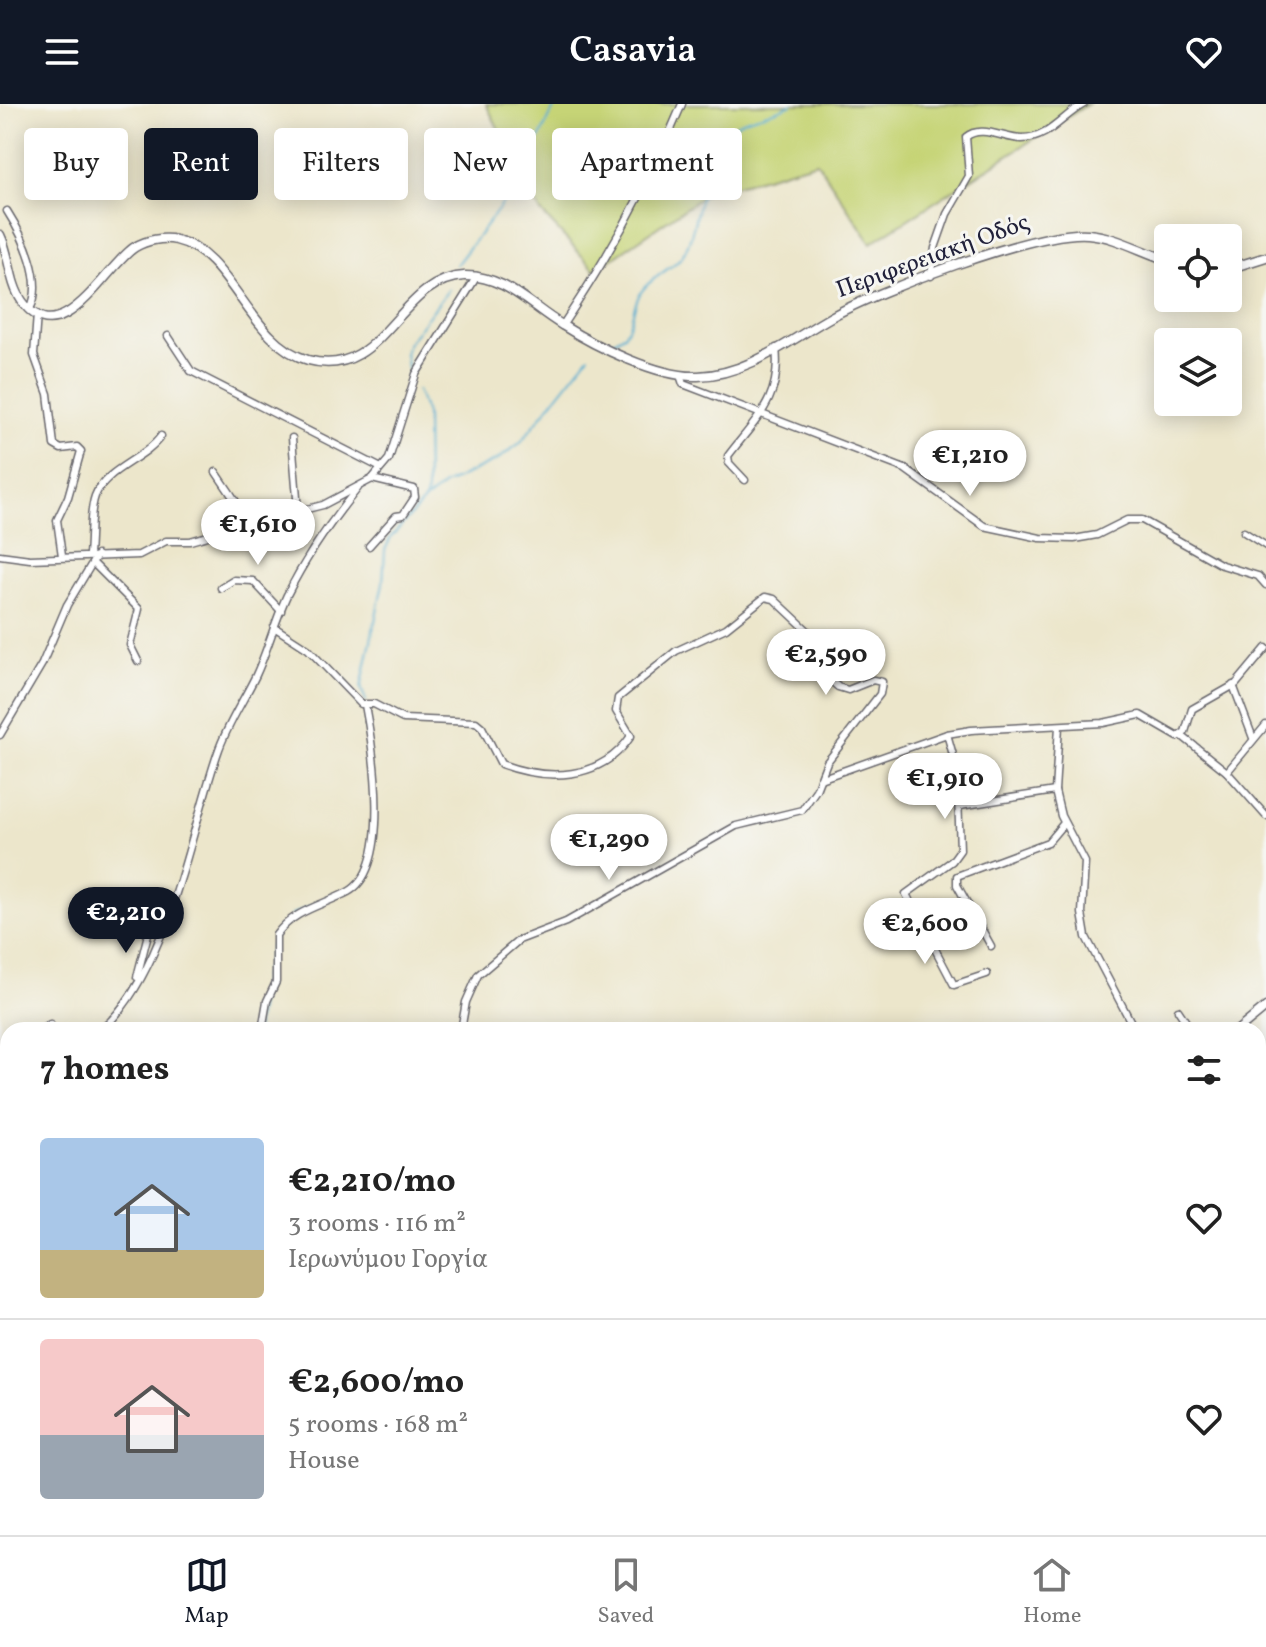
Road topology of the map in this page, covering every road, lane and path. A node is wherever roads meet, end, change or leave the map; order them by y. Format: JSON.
{"nodes":[{"id":1,"x":682,"y":104,"type":"edge"},
{"id":2,"x":1084,"y":104,"type":"edge"},
{"id":3,"x":7,"y":211,"type":"dead end"},
{"id":4,"x":0,"y":235,"type":"edge"},
{"id":5,"x":1154,"y":255,"type":"edge"},
{"id":6,"x":1266,"y":257,"type":"edge"},
{"id":7,"x":1242,"y":265,"type":"edge"},
{"id":8,"x":477,"y":276,"type":"junction"},
{"id":9,"x":931,"y":276,"type":"junction"},
{"id":10,"x":34,"y":312,"type":"junction"},
{"id":11,"x":562,"y":326,"type":"junction"},
{"id":12,"x":168,"y":336,"type":"dead end"},
{"id":13,"x":776,"y":348,"type":"junction"},
{"id":14,"x":680,"y":375,"type":"junction"},
{"id":15,"x":759,"y":416,"type":"junction"},
{"id":16,"x":161,"y":436,"type":"dead end"},
{"id":17,"x":292,"y":438,"type":"dead end"},
{"id":18,"x":381,"y":468,"type":"junction"},
{"id":19,"x":216,"y":472,"type":"dead end"},
{"id":20,"x":372,"y":479,"type":"junction"},
{"id":21,"x":745,"y":480,"type":"dead end"},
{"id":22,"x":361,"y":486,"type":"junction"},
{"id":23,"x":298,"y":510,"type":"junction"},
{"id":24,"x":247,"y":518,"type":"junction"},
{"id":25,"x":1244,"y":532,"type":"dead end"},
{"id":26,"x":369,"y":546,"type":"dead end"},
{"id":27,"x":1266,"y":546,"type":"edge"},
{"id":28,"x":93,"y":554,"type":"junction"},
{"id":29,"x":0,"y":555,"type":"edge"},
{"id":30,"x":62,"y":556,"type":"junction"},
{"id":31,"x":93,"y":563,"type":"junction"},
{"id":32,"x":1266,"y":585,"type":"edge"},
{"id":33,"x":221,"y":588,"type":"dead end"},
{"id":34,"x":281,"y":611,"type":"junction"},
{"id":35,"x":274,"y":627,"type":"junction"},
{"id":36,"x":1266,"y":648,"type":"edge"},
{"id":37,"x":138,"y":661,"type":"dead end"},
{"id":38,"x":1233,"y":685,"type":"junction"},
{"id":39,"x":369,"y":705,"type":"junction"},
{"id":40,"x":1266,"y":725,"type":"edge"},
{"id":41,"x":1059,"y":726,"type":"junction"},
{"id":42,"x":947,"y":734,"type":"junction"},
{"id":43,"x":0,"y":735,"type":"edge"},
{"id":44,"x":1182,"y":736,"type":"junction"},
{"id":45,"x":1253,"y":738,"type":"junction"},
{"id":46,"x":1227,"y":772,"type":"junction"},
{"id":47,"x":820,"y":779,"type":"junction"},
{"id":48,"x":1055,"y":791,"type":"junction"},
{"id":49,"x":960,"y":806,"type":"junction"},
{"id":50,"x":1266,"y":816,"type":"edge"},
{"id":51,"x":1064,"y":823,"type":"junction"},
{"id":52,"x":148,"y":934,"type":"dead end"},
{"id":53,"x":991,"y":946,"type":"dead end"},
{"id":54,"x":987,"y":974,"type":"dead end"},
{"id":55,"x":136,"y":981,"type":"junction"},
{"id":56,"x":1266,"y":1007,"type":"edge"},
{"id":57,"x":1178,"y":1010,"type":"dead end"},
{"id":58,"x":110,"y":1022,"type":"edge"},
{"id":59,"x":263,"y":1022,"type":"edge"},
{"id":60,"x":462,"y":1022,"type":"edge"},
{"id":61,"x":1131,"y":1022,"type":"edge"},
{"id":62,"x":1186,"y":1022,"type":"edge"},
{"id":63,"x":1248,"y":1022,"type":"edge"}],
"edges":[{"from":1,"to":11,"type":"street"},
{"from":2,"to":9,"type":"street"},
{"from":3,"to":10,"type":"street"},
{"from":4,"to":10,"type":"main road"},
{"from":5,"to":9,"type":"main road","name":"Περιφερειακή Οδός"},
{"from":6,"to":7,"type":"main road"},
{"from":8,"to":10,"type":"main road"},
{"from":8,"to":11,"type":"main road","name":"Περιφερειακή Οδός"},
{"from":8,"to":18,"type":"street"},
{"from":9,"to":13,"type":"main road","name":"Περιφερειακή Οδός"},
{"from":10,"to":30,"type":"street"},
{"from":11,"to":14,"type":"main road","name":"Περιφερειακή Οδός"},
{"from":12,"to":18,"type":"street"},
{"from":13,"to":14,"type":"main road","name":"Περιφερειακή Οδός"},
{"from":13,"to":15,"type":"street"},
{"from":14,"to":15,"type":"street"},
{"from":15,"to":21,"type":"street"},
{"from":15,"to":32,"type":"street"},
{"from":16,"to":28,"type":"street"},
{"from":17,"to":23,"type":"street"},
{"from":18,"to":20,"type":"street"},
{"from":19,"to":24,"type":"street"},
{"from":20,"to":22,"type":"street"},
{"from":20,"to":26,"type":"street"},
{"from":22,"to":23,"type":"street"},
{"from":22,"to":34,"type":"street"},
{"from":23,"to":24,"type":"street"},
{"from":24,"to":28,"type":"street"},
{"from":25,"to":27,"type":"street"},
{"from":28,"to":30,"type":"street"},
{"from":28,"to":31,"type":"street"},
{"from":29,"to":30,"type":"street"},
{"from":31,"to":37,"type":"street"},
{"from":31,"to":43,"type":"street"},
{"from":33,"to":34,"type":"street"},
{"from":34,"to":35,"type":"street"},
{"from":35,"to":39,"type":"street"},
{"from":35,"to":55,"type":"street"},
{"from":36,"to":38,"type":"street"},
{"from":38,"to":44,"type":"street"},
{"from":38,"to":45,"type":"street"},
{"from":39,"to":47,"type":"street"},
{"from":39,"to":59,"type":"street"},
{"from":40,"to":45,"type":"street"},
{"from":41,"to":42,"type":"street"},
{"from":41,"to":44,"type":"street"},
{"from":41,"to":48,"type":"street"},
{"from":42,"to":47,"type":"street"},
{"from":42,"to":49,"type":"street"},
{"from":44,"to":46,"type":"street"},
{"from":45,"to":46,"type":"street"},
{"from":46,"to":50,"type":"street"},
{"from":47,"to":60,"type":"street"},
{"from":48,"to":49,"type":"street"},
{"from":48,"to":51,"type":"street"},
{"from":49,"to":54,"type":"street"},
{"from":51,"to":53,"type":"street"},
{"from":51,"to":61,"type":"street"},
{"from":52,"to":55,"type":"street"},
{"from":55,"to":58,"type":"street"},
{"from":56,"to":63,"type":"main road"},
{"from":57,"to":62,"type":"street"}]}
